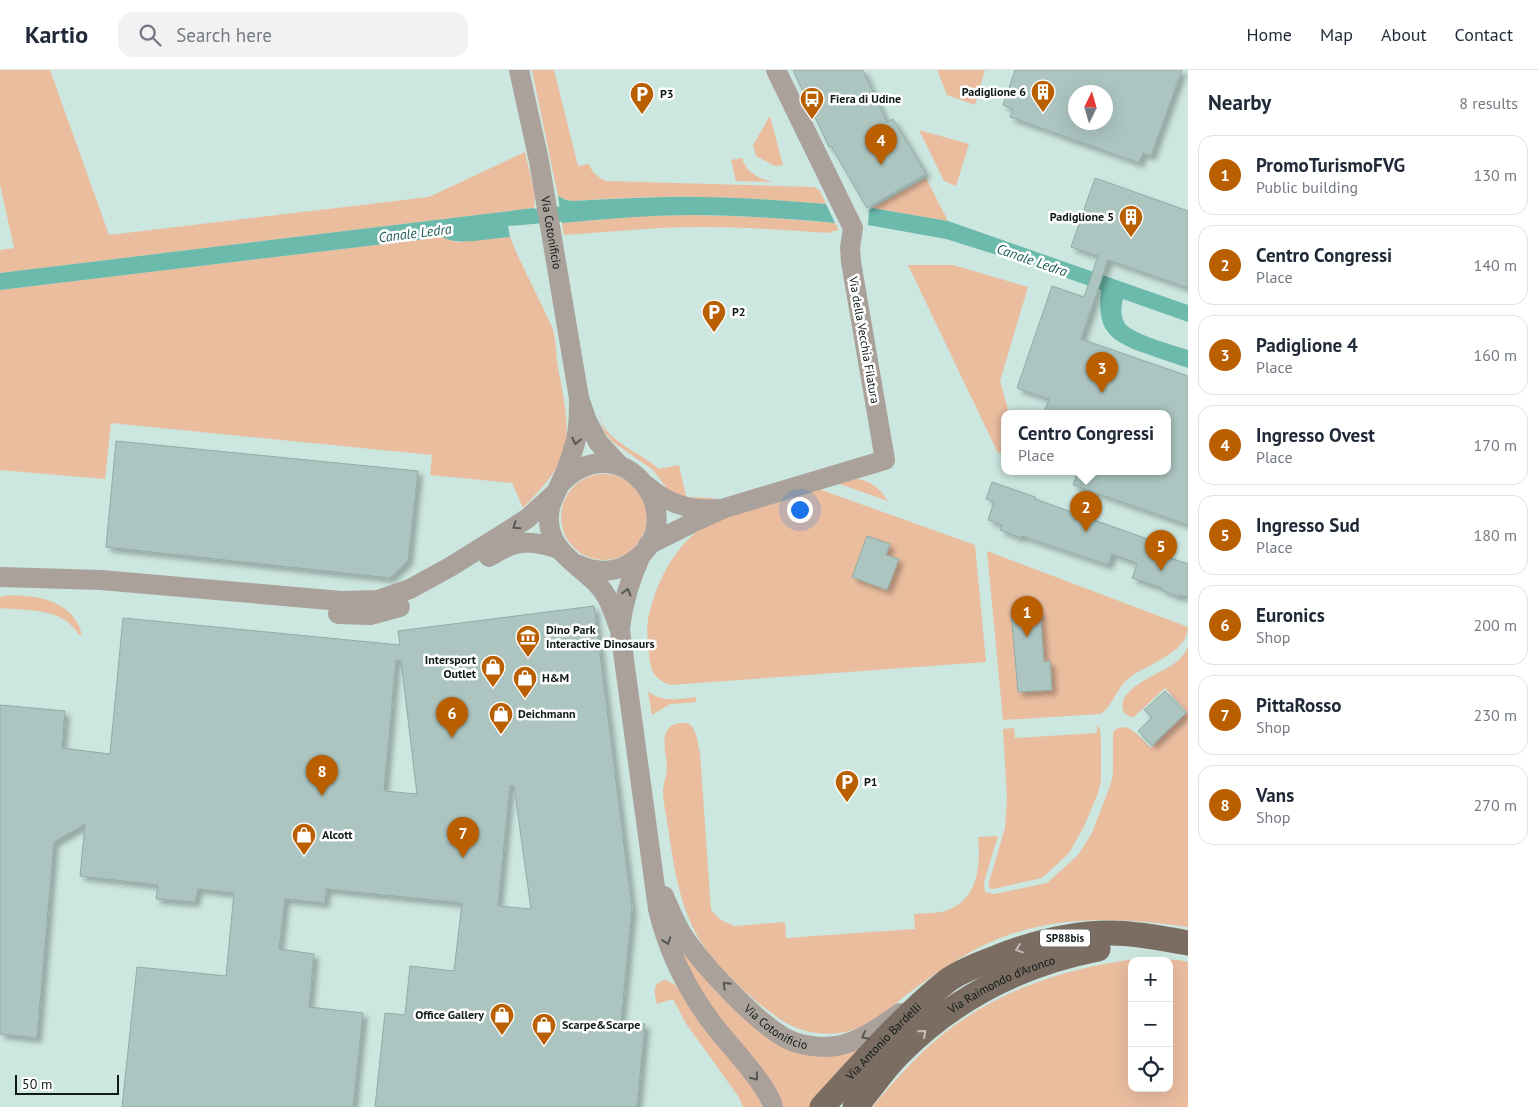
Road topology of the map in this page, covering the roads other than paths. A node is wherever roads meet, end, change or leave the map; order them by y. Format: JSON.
{"nodes":[{"id":1,"x":519,"y":70,"type":"edge"},
{"id":2,"x":776,"y":70,"type":"edge"},
{"id":3,"x":579,"y":398,"type":"junction"},
{"id":4,"x":620,"y":466,"type":"junction"},
{"id":5,"x":647,"y":486,"type":"junction"},
{"id":6,"x":557,"y":489,"type":"junction"},
{"id":7,"x":725,"y":508,"type":"junction"},
{"id":8,"x":645,"y":550,"type":"junction"},
{"id":9,"x":565,"y":555,"type":"junction"},
{"id":10,"x":0,"y":577,"type":"edge"},
{"id":11,"x":0,"y":592,"type":"edge"},
{"id":12,"x":620,"y":630,"type":"junction"},
{"id":13,"x":655,"y":876,"type":"junction"},
{"id":14,"x":1188,"y":944,"type":"edge"},
{"id":15,"x":949,"y":980,"type":"junction"},
{"id":16,"x":773,"y":1107,"type":"edge"},
{"id":17,"x":822,"y":1107,"type":"edge"},
{"id":18,"x":855,"y":1107,"type":"edge"}],
"edges":[{"from":1,"to":3,"type":"street","name":"Via Cotonificio"},
{"from":2,"to":7,"type":"street","name":"Via della Vecchia Filatura"},
{"from":3,"to":4,"type":"street","name":"Via Cotonificio"},
{"from":3,"to":6,"type":"street","name":"Via Cotonificio","one_way":true},
{"from":4,"to":5,"type":"street","name":"Via Cotonificio"},
{"from":4,"to":6,"type":"street"},
{"from":5,"to":7,"type":"street","name":"Via della Vecchia Filatura"},
{"from":5,"to":8,"type":"street","name":"Via Cotonificio"},
{"from":6,"to":9,"type":"street","name":"Via Cotonificio"},
{"from":6,"to":10,"type":"street","one_way":true},
{"from":7,"to":8,"type":"street","name":"Via della Vecchia Filatura"},
{"from":8,"to":9,"type":"street"},
{"from":12,"to":8,"type":"street","name":"Via Cotonificio","one_way":true},
{"from":9,"to":11,"type":"street"},
{"from":9,"to":12,"type":"street","name":"Via Cotonificio"},
{"from":12,"to":13,"type":"street","name":"Via Cotonificio"},
{"from":15,"to":13,"type":"street","name":"Via Cotonificio","one_way":true},
{"from":13,"to":16,"type":"street","name":"Via Cotonificio","one_way":true},
{"from":14,"to":15,"type":"main road","name":"Via Raimondo d'Aronco","number":"SP88bis","one_way":true},
{"from":18,"to":14,"type":"main road","name":"Via Raimondo d'Aronco","number":"SP88bis","one_way":true},
{"from":15,"to":17,"type":"main road","name":"Via Antonio Bardelli","number":"SP88bis"}]}
